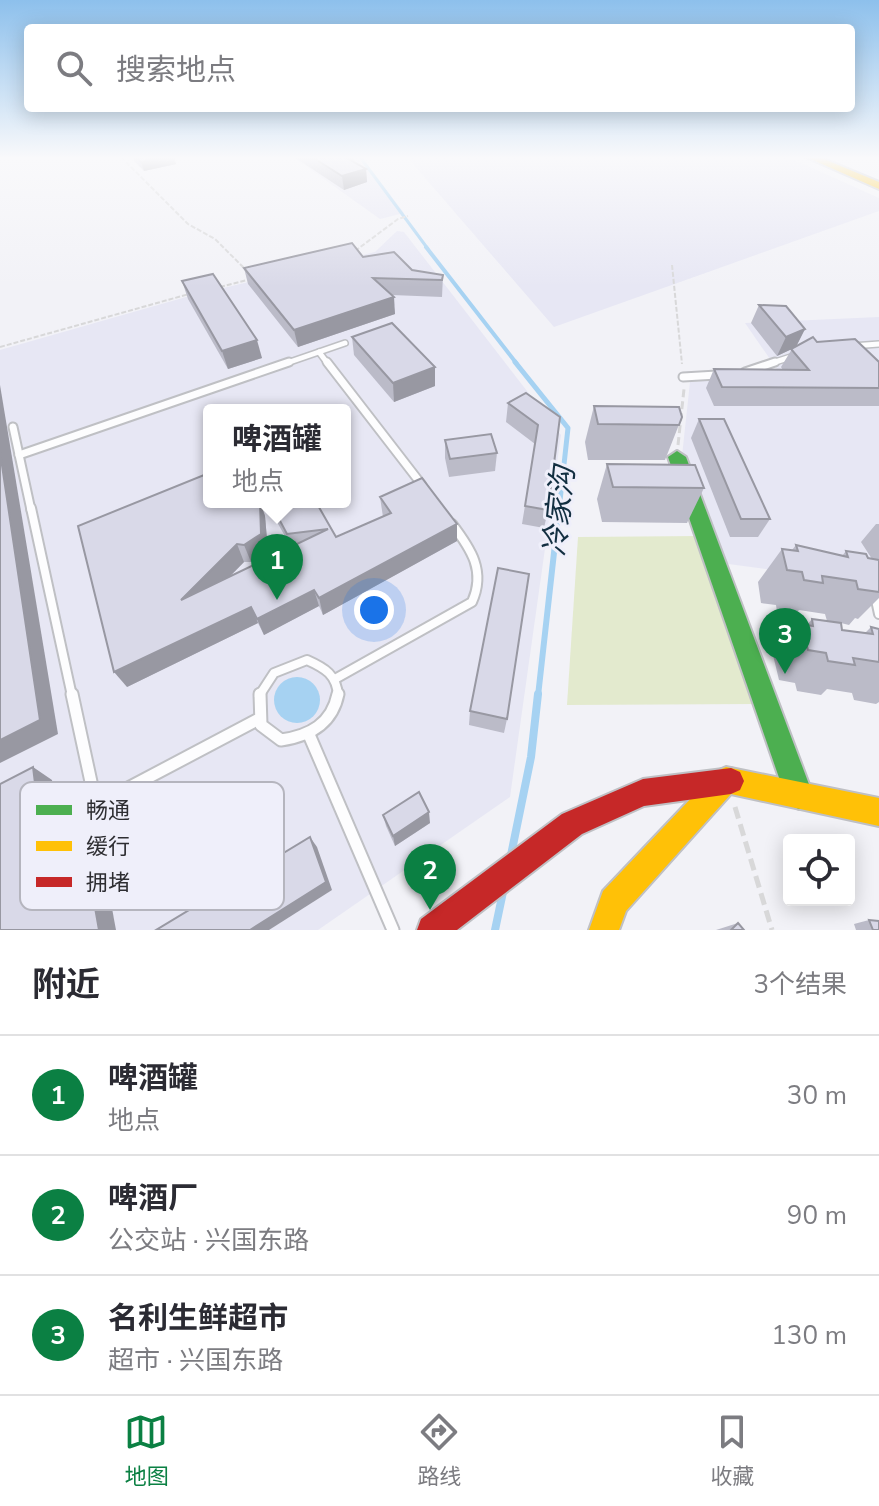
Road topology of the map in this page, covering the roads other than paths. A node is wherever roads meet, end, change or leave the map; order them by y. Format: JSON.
{"nodes":[{"id":1,"x":345,"y":343,"type":"dead end"},
{"id":2,"x":879,"y":344,"type":"edge"},
{"id":3,"x":849,"y":346,"type":"edge"},
{"id":4,"x":804,"y":349,"type":"edge"},
{"id":5,"x":319,"y":352,"type":"junction"},
{"id":6,"x":740,"y":373,"type":"edge"},
{"id":7,"x":730,"y":374,"type":"edge"},
{"id":8,"x":683,"y":377,"type":"road end"},
{"id":9,"x":13,"y":427,"type":"dead end"},
{"id":10,"x":19,"y":455,"type":"junction"},
{"id":11,"x":677,"y":457,"type":"road end"},
{"id":12,"x":424,"y":488,"type":"edge"},
{"id":13,"x":442,"y":512,"type":"edge"},
{"id":14,"x":879,"y":582,"type":"edge"},
{"id":15,"x":879,"y":614,"type":"edge"},
{"id":16,"x":335,"y":679,"type":"junction"},
{"id":17,"x":259,"y":719,"type":"junction"},
{"id":18,"x":310,"y":737,"type":"junction"},
{"id":19,"x":726,"y":780,"type":"junction"},
{"id":20,"x":91,"y":782,"type":"edge"},
{"id":21,"x":140,"y":782,"type":"edge"},
{"id":22,"x":799,"y":795,"type":"junction"},
{"id":23,"x":879,"y":812,"type":"edge"},
{"id":24,"x":393,"y":930,"type":"edge"},
{"id":25,"x":432,"y":930,"type":"edge"},
{"id":26,"x":604,"y":930,"type":"edge"}],
"edges":[{"from":1,"to":5,"type":"lane"},
{"from":2,"to":3,"type":"lane"},
{"from":4,"to":6,"type":"lane"},
{"from":5,"to":10,"type":"lane"},
{"from":5,"to":12,"type":"lane"},
{"from":7,"to":8,"type":"lane"},
{"from":9,"to":10,"type":"lane"},
{"from":10,"to":20,"type":"lane"},
{"from":11,"to":22,"type":"street"},
{"from":13,"to":16,"type":"lane"},
{"from":14,"to":15,"type":"lane"},
{"from":16,"to":17,"type":"lane"},
{"from":16,"to":18,"type":"lane"},
{"from":17,"to":18,"type":"lane"},
{"from":17,"to":21,"type":"lane"},
{"from":18,"to":24,"type":"lane"},
{"from":19,"to":22,"type":"street"},
{"from":19,"to":25,"type":"street"},
{"from":19,"to":26,"type":"street"},
{"from":22,"to":23,"type":"street"}]}
